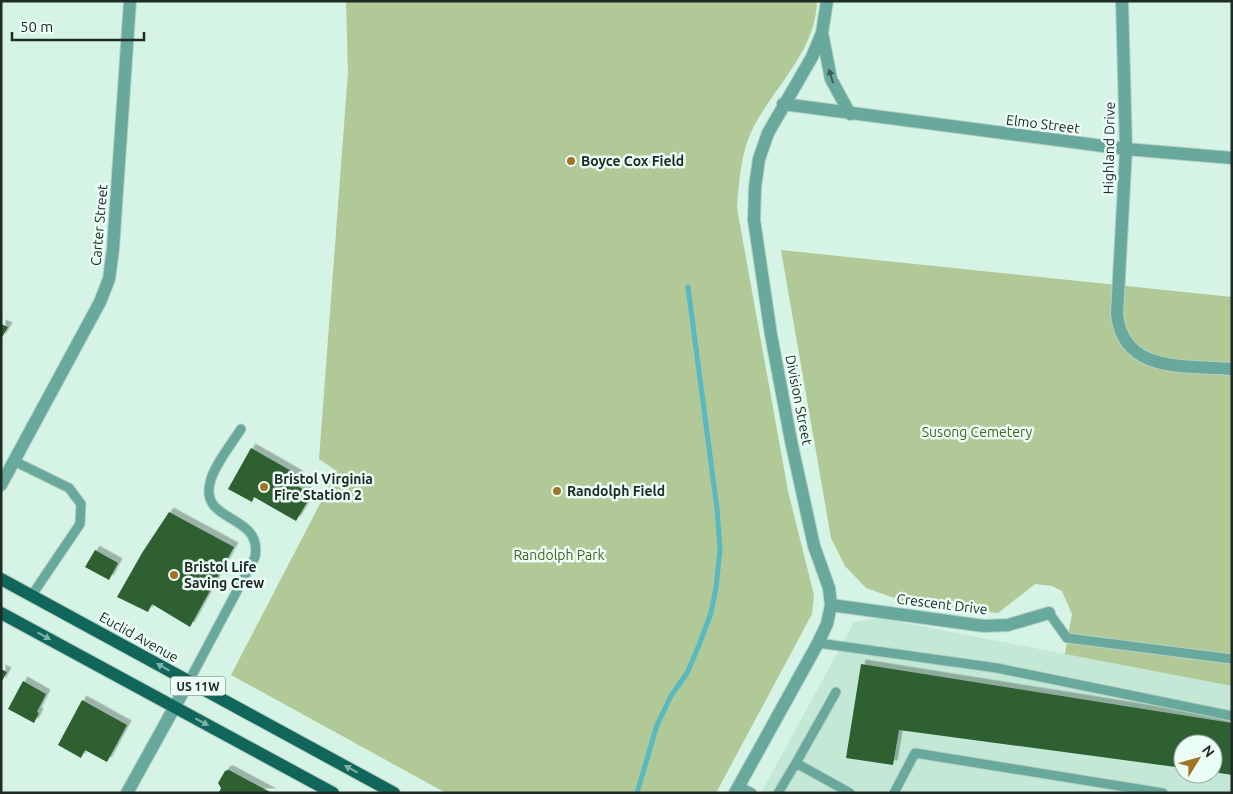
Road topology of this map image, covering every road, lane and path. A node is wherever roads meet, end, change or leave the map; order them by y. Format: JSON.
{"nodes":[{"id":1,"x":130,"y":1,"type":"edge"},
{"id":2,"x":827,"y":1,"type":"edge"},
{"id":3,"x":1122,"y":1,"type":"edge"},
{"id":4,"x":822,"y":33,"type":"junction"},
{"id":5,"x":783,"y":104,"type":"junction"},
{"id":6,"x":850,"y":114,"type":"junction"},
{"id":7,"x":1126,"y":150,"type":"junction"},
{"id":8,"x":1232,"y":158,"type":"edge"},
{"id":9,"x":1232,"y":369,"type":"edge"},
{"id":10,"x":241,"y":429,"type":"dead end"},
{"id":11,"x":14,"y":461,"type":"junction"},
{"id":12,"x":1,"y":485,"type":"edge"},
{"id":13,"x":1,"y":579,"type":"edge"},
{"id":14,"x":32,"y":595,"type":"junction"},
{"id":15,"x":830,"y":605,"type":"junction"},
{"id":16,"x":1,"y":613,"type":"edge"},
{"id":17,"x":1049,"y":614,"type":"joint"},
{"id":18,"x":818,"y":643,"type":"junction"},
{"id":19,"x":1232,"y":659,"type":"edge"},
{"id":20,"x":189,"y":681,"type":"junction"},
{"id":21,"x":836,"y":692,"type":"dead end"},
{"id":22,"x":174,"y":707,"type":"junction"},
{"id":23,"x":1232,"y":716,"type":"edge"},
{"id":24,"x":796,"y":763,"type":"junction"},
{"id":25,"x":737,"y":789,"type":"edge"},
{"id":26,"x":1147,"y":792,"type":"edge"},
{"id":27,"x":127,"y":793,"type":"edge"},
{"id":28,"x":333,"y":793,"type":"edge"},
{"id":29,"x":394,"y":793,"type":"edge"},
{"id":30,"x":752,"y":793,"type":"edge"},
{"id":31,"x":778,"y":793,"type":"edge"},
{"id":32,"x":850,"y":793,"type":"edge"},
{"id":33,"x":894,"y":793,"type":"edge"},
{"id":34,"x":1163,"y":793,"type":"edge"}],
"edges":[{"from":1,"to":11,"type":"street","name":"Carter Street"},
{"from":2,"to":4,"type":"street","name":"Division Street"},
{"from":3,"to":7,"type":"street","name":"Highland Drive"},
{"from":4,"to":5,"type":"street","name":"Division Street"},
{"from":6,"to":4,"type":"street","one_way":true},
{"from":5,"to":6,"type":"street","name":"Elmo Street"},
{"from":5,"to":15,"type":"street","name":"Division Street"},
{"from":6,"to":7,"type":"street","name":"Elmo Street"},
{"from":7,"to":8,"type":"street","name":"Elmo Street"},
{"from":7,"to":9,"type":"street","name":"Highland Drive"},
{"from":10,"to":20,"type":"lane"},
{"from":11,"to":12,"type":"street","name":"Carter Street"},
{"from":11,"to":14,"type":"lane"},
{"from":13,"to":14,"type":"main road","name":"Euclid Avenue","number":"US 11W"},
{"from":20,"to":14,"type":"main road","name":"Euclid Avenue","number":"US 11W","one_way":true},
{"from":15,"to":17,"type":"street","name":"Crescent Drive"},
{"from":15,"to":18,"type":"street","name":"Division Street"},
{"from":16,"to":22,"type":"main road","number":"US 11W","one_way":true},
{"from":17,"to":19,"type":"lane"},
{"from":18,"to":23,"type":"lane"},
{"from":18,"to":25,"type":"street","name":"Division Street"},
{"from":20,"to":22,"type":"street"},
{"from":29,"to":20,"type":"main road","name":"Euclid Avenue","number":"US 11W","one_way":true},
{"from":21,"to":24,"type":"lane"},
{"from":22,"to":27,"type":"street"},
{"from":22,"to":28,"type":"main road","number":"US 11W","one_way":true},
{"from":24,"to":31,"type":"lane"},
{"from":24,"to":32,"type":"lane"},
{"from":25,"to":30,"type":"lane"},
{"from":26,"to":33,"type":"lane"},
{"from":26,"to":34,"type":"lane"}]}
